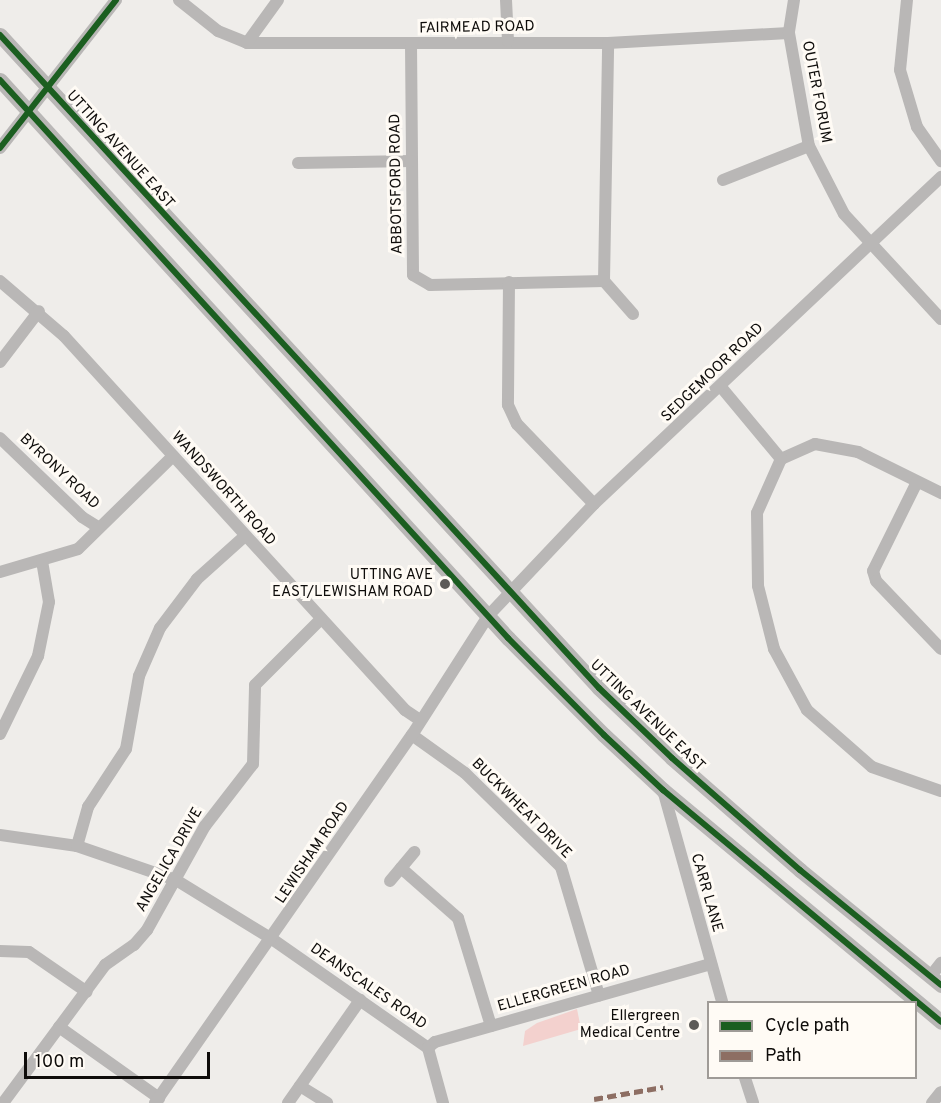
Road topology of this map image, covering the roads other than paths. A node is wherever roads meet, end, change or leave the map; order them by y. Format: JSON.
{"nodes":[{"id":1,"x":116,"y":0,"type":"edge"},
{"id":2,"x":179,"y":0,"type":"edge"},
{"id":3,"x":278,"y":0,"type":"edge"},
{"id":4,"x":506,"y":0,"type":"edge"},
{"id":5,"x":794,"y":0,"type":"edge"},
{"id":6,"x":906,"y":0,"type":"edge"},
{"id":7,"x":789,"y":33,"type":"junction"},
{"id":8,"x":0,"y":35,"type":"edge"},
{"id":9,"x":508,"y":41,"type":"junction"},
{"id":10,"x":247,"y":43,"type":"junction"},
{"id":11,"x":608,"y":43,"type":"junction"},
{"id":12,"x":411,"y":44,"type":"junction"},
{"id":13,"x":0,"y":80,"type":"edge"},
{"id":14,"x":48,"y":88,"type":"junction"},
{"id":15,"x":28,"y":111,"type":"junction"},
{"id":16,"x":809,"y":146,"type":"junction"},
{"id":17,"x":0,"y":148,"type":"edge"},
{"id":18,"x":411,"y":161,"type":"junction"},
{"id":19,"x":941,"y":161,"type":"edge"},
{"id":20,"x":298,"y":163,"type":"dead end"},
{"id":21,"x":941,"y":177,"type":"edge"},
{"id":22,"x":723,"y":180,"type":"dead end"},
{"id":23,"x":871,"y":245,"type":"junction"},
{"id":24,"x":0,"y":281,"type":"edge"},
{"id":25,"x":604,"y":281,"type":"junction"},
{"id":26,"x":508,"y":282,"type":"junction"},
{"id":27,"x":39,"y":311,"type":"junction"},
{"id":28,"x":633,"y":314,"type":"dead end"},
{"id":29,"x":941,"y":319,"type":"edge"},
{"id":30,"x":0,"y":362,"type":"edge"},
{"id":31,"x":721,"y":387,"type":"junction"},
{"id":32,"x":0,"y":438,"type":"edge"},
{"id":33,"x":173,"y":456,"type":"junction"},
{"id":34,"x":781,"y":459,"type":"junction"},
{"id":35,"x":917,"y":482,"type":"junction"},
{"id":36,"x":941,"y":493,"type":"edge"},
{"id":37,"x":594,"y":504,"type":"junction"},
{"id":38,"x":98,"y":527,"type":"junction"},
{"id":39,"x":245,"y":536,"type":"junction"},
{"id":40,"x":42,"y":561,"type":"junction"},
{"id":41,"x":0,"y":572,"type":"edge"},
{"id":42,"x":509,"y":593,"type":"junction"},
{"id":43,"x":488,"y":616,"type":"junction"},
{"id":44,"x":321,"y":619,"type":"junction"},
{"id":45,"x":941,"y":649,"type":"edge"},
{"id":46,"x":420,"y":720,"type":"junction"},
{"id":47,"x":0,"y":734,"type":"edge"},
{"id":48,"x":412,"y":735,"type":"junction"},
{"id":49,"x":663,"y":790,"type":"junction"},
{"id":50,"x":941,"y":791,"type":"edge"},
{"id":51,"x":0,"y":835,"type":"edge"},
{"id":52,"x":77,"y":846,"type":"junction"},
{"id":53,"x":414,"y":852,"type":"dead end"},
{"id":54,"x":401,"y":868,"type":"junction"},
{"id":55,"x":176,"y":880,"type":"junction"},
{"id":56,"x":390,"y":881,"type":"dead end"},
{"id":57,"x":272,"y":939,"type":"junction"},
{"id":58,"x":0,"y":951,"type":"edge"},
{"id":59,"x":941,"y":963,"type":"edge"},
{"id":60,"x":711,"y":964,"type":"junction"},
{"id":61,"x":936,"y":981,"type":"edge"},
{"id":62,"x":87,"y":992,"type":"junction"},
{"id":63,"x":599,"y":994,"type":"junction"},
{"id":64,"x":360,"y":1000,"type":"junction"},
{"id":65,"x":722,"y":1001,"type":"edge"},
{"id":66,"x":916,"y":1001,"type":"edge"},
{"id":67,"x":917,"y":1002,"type":"edge"},
{"id":68,"x":941,"y":1022,"type":"edge"},
{"id":69,"x":491,"y":1026,"type":"junction"},
{"id":70,"x":59,"y":1027,"type":"junction"},
{"id":71,"x":428,"y":1048,"type":"junction"},
{"id":72,"x":746,"y":1079,"type":"edge"},
{"id":73,"x":300,"y":1086,"type":"junction"},
{"id":74,"x":941,"y":1092,"type":"edge"},
{"id":75,"x":157,"y":1100,"type":"edge"},
{"id":76,"x":3,"y":1103,"type":"edge"},
{"id":77,"x":288,"y":1103,"type":"edge"},
{"id":78,"x":327,"y":1103,"type":"edge"},
{"id":79,"x":443,"y":1103,"type":"edge"},
{"id":80,"x":753,"y":1103,"type":"edge"},
{"id":81,"x":932,"y":1103,"type":"edge"}],
"edges":[{"from":1,"to":14,"type":"street"},
{"from":2,"to":10,"type":"street","name":"FAIRMEAD ROAD"},
{"from":3,"to":10,"type":"street"},
{"from":4,"to":9,"type":"street"},
{"from":5,"to":7,"type":"street","name":"OUTER FORUM"},
{"from":6,"to":19,"type":"street"},
{"from":7,"to":11,"type":"street","name":"FAIRMEAD ROAD"},
{"from":7,"to":16,"type":"street","name":"OUTER FORUM"},
{"from":8,"to":14,"type":"street","name":"UTTING AVENUE EAST"},
{"from":9,"to":11,"type":"street","name":"FAIRMEAD ROAD"},
{"from":9,"to":12,"type":"street","name":"FAIRMEAD ROAD"},
{"from":10,"to":12,"type":"street","name":"FAIRMEAD ROAD"},
{"from":11,"to":25,"type":"street"},
{"from":12,"to":18,"type":"street","name":"ABBOTSFORD ROAD"},
{"from":13,"to":15,"type":"street"},
{"from":14,"to":15,"type":"street"},
{"from":14,"to":42,"type":"street","name":"UTTING AVENUE EAST"},
{"from":15,"to":17,"type":"street"},
{"from":15,"to":43,"type":"street"},
{"from":16,"to":22,"type":"street"},
{"from":16,"to":23,"type":"street","name":"OUTER FORUM"},
{"from":18,"to":20,"type":"street"},
{"from":18,"to":26,"type":"street","name":"ABBOTSFORD ROAD"},
{"from":21,"to":23,"type":"street","name":"SEDGEMOOR ROAD"},
{"from":23,"to":29,"type":"street","name":"OUTER FORUM"},
{"from":23,"to":31,"type":"street","name":"SEDGEMOOR ROAD"},
{"from":24,"to":27,"type":"street","name":"WANDSWORTH ROAD"},
{"from":25,"to":26,"type":"street","name":"ABBOTSFORD ROAD"},
{"from":25,"to":28,"type":"street"},
{"from":26,"to":37,"type":"street"},
{"from":27,"to":30,"type":"street"},
{"from":27,"to":33,"type":"street","name":"WANDSWORTH ROAD"},
{"from":31,"to":34,"type":"street"},
{"from":31,"to":37,"type":"street","name":"SEDGEMOOR ROAD"},
{"from":32,"to":38,"type":"street","name":"BYRONY ROAD"},
{"from":33,"to":38,"type":"street"},
{"from":33,"to":39,"type":"street","name":"WANDSWORTH ROAD"},
{"from":34,"to":35,"type":"street"},
{"from":34,"to":50,"type":"street"},
{"from":35,"to":36,"type":"street"},
{"from":35,"to":45,"type":"street"},
{"from":37,"to":42,"type":"street","name":"SEDGEMOOR ROAD"},
{"from":38,"to":40,"type":"street"},
{"from":39,"to":44,"type":"street","name":"WANDSWORTH ROAD"},
{"from":39,"to":52,"type":"street"},
{"from":40,"to":41,"type":"street"},
{"from":40,"to":47,"type":"street"},
{"from":42,"to":43,"type":"street","name":"SEDGEMOOR ROAD"},
{"from":42,"to":61,"type":"street","name":"UTTING AVENUE EAST"},
{"from":43,"to":46,"type":"street","name":"LEWISHAM ROAD"},
{"from":43,"to":49,"type":"street"},
{"from":44,"to":46,"type":"street","name":"WANDSWORTH ROAD"},
{"from":44,"to":55,"type":"street","name":"ANGELICA DRIVE"},
{"from":46,"to":48,"type":"street","name":"LEWISHAM ROAD"},
{"from":48,"to":57,"type":"street","name":"LEWISHAM ROAD"},
{"from":48,"to":63,"type":"street","name":"BUCKWHEAT DRIVE"},
{"from":49,"to":60,"type":"street","name":"CARR LANE"},
{"from":49,"to":66,"type":"street"},
{"from":51,"to":52,"type":"street","name":"DEANSCALES ROAD"},
{"from":52,"to":55,"type":"street","name":"DEANSCALES ROAD"},
{"from":53,"to":54,"type":"street"},
{"from":54,"to":56,"type":"street"},
{"from":54,"to":69,"type":"street"},
{"from":55,"to":57,"type":"street","name":"DEANSCALES ROAD"},
{"from":55,"to":62,"type":"street","name":"ANGELICA DRIVE"},
{"from":57,"to":64,"type":"street","name":"DEANSCALES ROAD"},
{"from":57,"to":75,"type":"street","name":"LEWISHAM ROAD"},
{"from":58,"to":62,"type":"street"},
{"from":59,"to":61,"type":"street"},
{"from":60,"to":63,"type":"street","name":"ELLERGREEN ROAD"},
{"from":60,"to":65,"type":"street","name":"CARR LANE"},
{"from":62,"to":70,"type":"street","name":"ANGELICA DRIVE"},
{"from":63,"to":69,"type":"street","name":"ELLERGREEN ROAD"},
{"from":64,"to":71,"type":"street","name":"DEANSCALES ROAD"},
{"from":64,"to":73,"type":"street"},
{"from":67,"to":68,"type":"street"},
{"from":69,"to":71,"type":"street","name":"ELLERGREEN ROAD"},
{"from":70,"to":75,"type":"street"},
{"from":70,"to":76,"type":"street","name":"ANGELICA DRIVE"},
{"from":71,"to":79,"type":"street","name":"DEANSCALES ROAD"},
{"from":72,"to":80,"type":"street"},
{"from":73,"to":77,"type":"street"},
{"from":73,"to":78,"type":"street"},
{"from":74,"to":81,"type":"street"}]}
